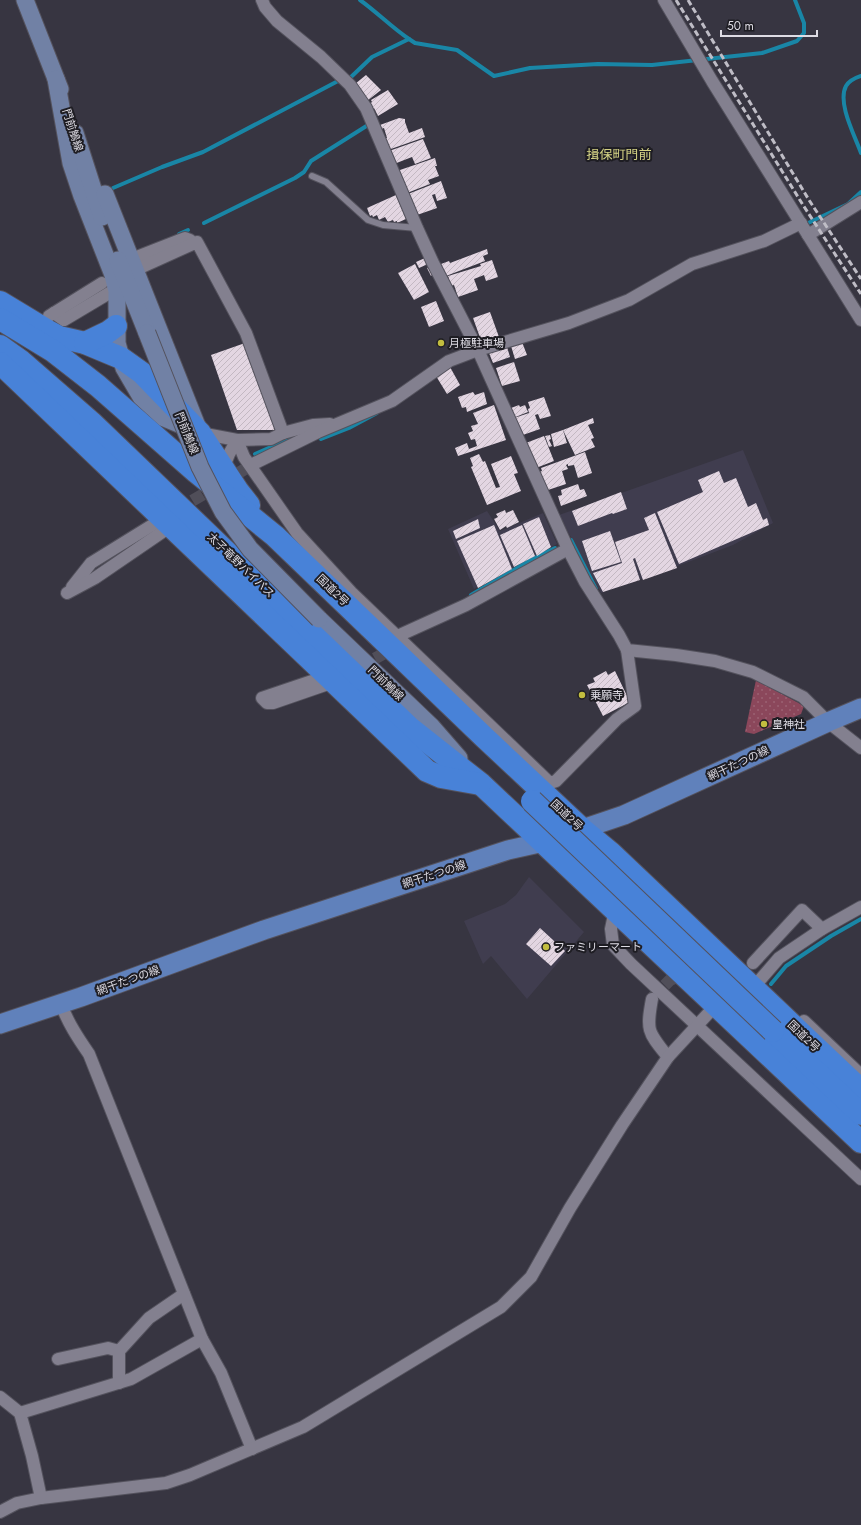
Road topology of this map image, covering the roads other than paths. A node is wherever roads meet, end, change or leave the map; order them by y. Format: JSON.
{"nodes":[{"id":1,"x":25,"y":0,"type":"edge"},
{"id":2,"x":262,"y":0,"type":"edge"},
{"id":3,"x":664,"y":0,"type":"edge"},
{"id":4,"x":56,"y":79,"type":"junction"},
{"id":5,"x":72,"y":123,"type":"junction"},
{"id":6,"x":312,"y":176,"type":"dead end"},
{"id":7,"x":861,"y":202,"type":"edge"},
{"id":8,"x":801,"y":223,"type":"junction"},
{"id":9,"x":417,"y":228,"type":"junction"},
{"id":10,"x":808,"y":235,"type":"junction"},
{"id":11,"x":137,"y":263,"type":"junction"},
{"id":12,"x":109,"y":286,"type":"junction"},
{"id":13,"x":0,"y":302,"type":"edge"},
{"id":14,"x":50,"y":315,"type":"dead end"},
{"id":15,"x":0,"y":319,"type":"edge"},
{"id":16,"x":861,"y":320,"type":"edge"},
{"id":17,"x":116,"y":326,"type":"junction"},
{"id":18,"x":85,"y":343,"type":"junction"},
{"id":19,"x":0,"y":346,"type":"edge"},
{"id":20,"x":478,"y":350,"type":"junction"},
{"id":21,"x":121,"y":358,"type":"junction"},
{"id":22,"x":0,"y":363,"type":"edge"},
{"id":23,"x":91,"y":422,"type":"junction"},
{"id":24,"x":340,"y":423,"type":"junction"},
{"id":25,"x":200,"y":433,"type":"junction"},
{"id":26,"x":283,"y":434,"type":"junction"},
{"id":27,"x":237,"y":440,"type":"junction"},
{"id":28,"x":255,"y":463,"type":"tunnel mouth"},
{"id":29,"x":224,"y":469,"type":"junction"},
{"id":30,"x":196,"y":472,"type":"junction"},
{"id":31,"x":189,"y":515,"type":"junction"},
{"id":32,"x":162,"y":525,"type":"junction"},
{"id":33,"x":275,"y":536,"type":"junction"},
{"id":34,"x":568,"y":549,"type":"junction"},
{"id":35,"x":349,"y":598,"type":"junction"},
{"id":36,"x":466,"y":605,"type":"junction"},
{"id":37,"x":392,"y":639,"type":"junction"},
{"id":38,"x":409,"y":640,"type":"tunnel mouth"},
{"id":39,"x":627,"y":650,"type":"junction"},
{"id":40,"x":332,"y":674,"type":"junction"},
{"id":41,"x":861,"y":708,"type":"edge"},
{"id":42,"x":828,"y":722,"type":"junction"},
{"id":43,"x":485,"y":729,"type":"junction"},
{"id":44,"x":861,"y":748,"type":"edge"},
{"id":45,"x":481,"y":784,"type":"junction"},
{"id":46,"x":582,"y":829,"type":"junction"},
{"id":47,"x":544,"y":842,"type":"junction"},
{"id":48,"x":861,"y":907,"type":"edge"},
{"id":49,"x":615,"y":910,"type":"junction"},
{"id":50,"x":822,"y":929,"type":"junction"},
{"id":51,"x":753,"y":963,"type":"dead end"},
{"id":52,"x":756,"y":984,"type":"junction"},
{"id":53,"x":652,"y":999,"type":"tunnel mouth"},
{"id":54,"x":61,"y":1004,"type":"junction"},
{"id":55,"x":716,"y":1006,"type":"junction"},
{"id":56,"x":0,"y":1024,"type":"edge"},
{"id":57,"x":697,"y":1025,"type":"junction"},
{"id":58,"x":668,"y":1057,"type":"junction"},
{"id":59,"x":861,"y":1075,"type":"edge"},
{"id":60,"x":861,"y":1090,"type":"edge"},
{"id":61,"x":861,"y":1114,"type":"edge"},
{"id":62,"x":861,"y":1142,"type":"edge"},
{"id":63,"x":861,"y":1179,"type":"edge"},
{"id":64,"x":184,"y":1294,"type":"junction"},
{"id":65,"x":202,"y":1339,"type":"junction"},
{"id":66,"x":118,"y":1351,"type":"junction"},
{"id":67,"x":58,"y":1359,"type":"dead end"},
{"id":68,"x":119,"y":1383,"type":"junction"},
{"id":69,"x":0,"y":1397,"type":"edge"},
{"id":70,"x":20,"y":1412,"type":"junction"},
{"id":71,"x":252,"y":1449,"type":"junction"},
{"id":72,"x":41,"y":1498,"type":"junction"},
{"id":73,"x":0,"y":1512,"type":"edge"}],
"edges":[{"from":1,"to":4,"type":"main road","name":"門前鵤線"},
{"from":2,"to":9,"type":"street"},
{"from":3,"to":8,"type":"street"},
{"from":4,"to":5,"type":"main road","name":"門前鵤線"},
{"from":4,"to":12,"type":"main road"},
{"from":5,"to":11,"type":"main road"},
{"from":5,"to":45,"type":"main road","name":"門前鵤線","bridge":true},
{"from":6,"to":9,"type":"lane"},
{"from":7,"to":10,"type":"street"},
{"from":8,"to":10,"type":"street"},
{"from":8,"to":20,"type":"street"},
{"from":9,"to":20,"type":"street"},
{"from":10,"to":16,"type":"street"},
{"from":11,"to":25,"type":"main road"},
{"from":11,"to":26,"type":"street"},
{"from":12,"to":14,"type":"street"},
{"from":12,"to":17,"type":"main road"},
{"from":13,"to":18,"type":"highway"},
{"from":15,"to":30,"type":"highway"},
{"from":17,"to":18,"type":"highway"},
{"from":17,"to":21,"type":"main road"},
{"from":18,"to":21,"type":"highway"},
{"from":19,"to":23,"type":"highway","name":"太子竜野バイパス"},
{"from":20,"to":24,"type":"street"},
{"from":20,"to":34,"type":"street"},
{"from":21,"to":25,"type":"highway"},
{"from":22,"to":23,"type":"highway"},
{"from":22,"to":32,"type":"highway"},
{"from":23,"to":31,"type":"highway","name":"太子竜野バイパス"},
{"from":24,"to":26,"type":"street"},
{"from":24,"to":28,"type":"street"},
{"from":25,"to":27,"type":"street"},
{"from":25,"to":29,"type":"highway"},
{"from":26,"to":27,"type":"street"},
{"from":27,"to":29,"type":"street"},
{"from":27,"to":35,"type":"street"},
{"from":29,"to":33,"type":"highway"},
{"from":30,"to":33,"type":"highway"},
{"from":30,"to":61,"type":"highway","bridge":true},
{"from":31,"to":32,"type":"street"},
{"from":31,"to":40,"type":"highway","name":"太子竜野バイパス"},
{"from":32,"to":32,"type":"street"},
{"from":32,"to":40,"type":"highway"},
{"from":33,"to":35,"type":"highway","name":"国道2号"},
{"from":34,"to":36,"type":"street"},
{"from":34,"to":39,"type":"street"},
{"from":35,"to":37,"type":"highway","name":"国道2号"},
{"from":36,"to":37,"type":"street"},
{"from":36,"to":38,"type":"street"},
{"from":37,"to":43,"type":"highway","name":"国道2号"},
{"from":39,"to":42,"type":"street"},
{"from":39,"to":43,"type":"street"},
{"from":40,"to":45,"type":"highway","name":"太子竜野バイパス"},
{"from":41,"to":42,"type":"main road","name":"網干たつの線"},
{"from":42,"to":44,"type":"street"},
{"from":42,"to":46,"type":"main road","name":"網干たつの線"},
{"from":43,"to":46,"type":"highway","name":"国道2号"},
{"from":45,"to":47,"type":"highway"},
{"from":46,"to":47,"type":"main road","name":"網干たつの線"},
{"from":46,"to":52,"type":"highway","name":"国道2号"},
{"from":47,"to":49,"type":"highway"},
{"from":47,"to":54,"type":"main road","name":"網干たつの線"},
{"from":48,"to":50,"type":"street"},
{"from":49,"to":55,"type":"highway"},
{"from":49,"to":57,"type":"street"},
{"from":50,"to":51,"type":"street"},
{"from":50,"to":52,"type":"street"},
{"from":52,"to":59,"type":"street"},
{"from":52,"to":60,"type":"highway","name":"国道2号"},
{"from":53,"to":58,"type":"street"},
{"from":54,"to":56,"type":"main road","name":"網干たつの線"},
{"from":54,"to":64,"type":"street"},
{"from":55,"to":57,"type":"street"},
{"from":55,"to":62,"type":"highway"},
{"from":57,"to":58,"type":"street"},
{"from":57,"to":63,"type":"street"},
{"from":58,"to":71,"type":"street"},
{"from":64,"to":65,"type":"street"},
{"from":64,"to":66,"type":"street"},
{"from":65,"to":68,"type":"street"},
{"from":65,"to":71,"type":"street"},
{"from":66,"to":67,"type":"street"},
{"from":66,"to":68,"type":"street"},
{"from":68,"to":70,"type":"street"},
{"from":69,"to":70,"type":"street"},
{"from":70,"to":72,"type":"street"},
{"from":71,"to":72,"type":"street"},
{"from":72,"to":73,"type":"street"}]}
